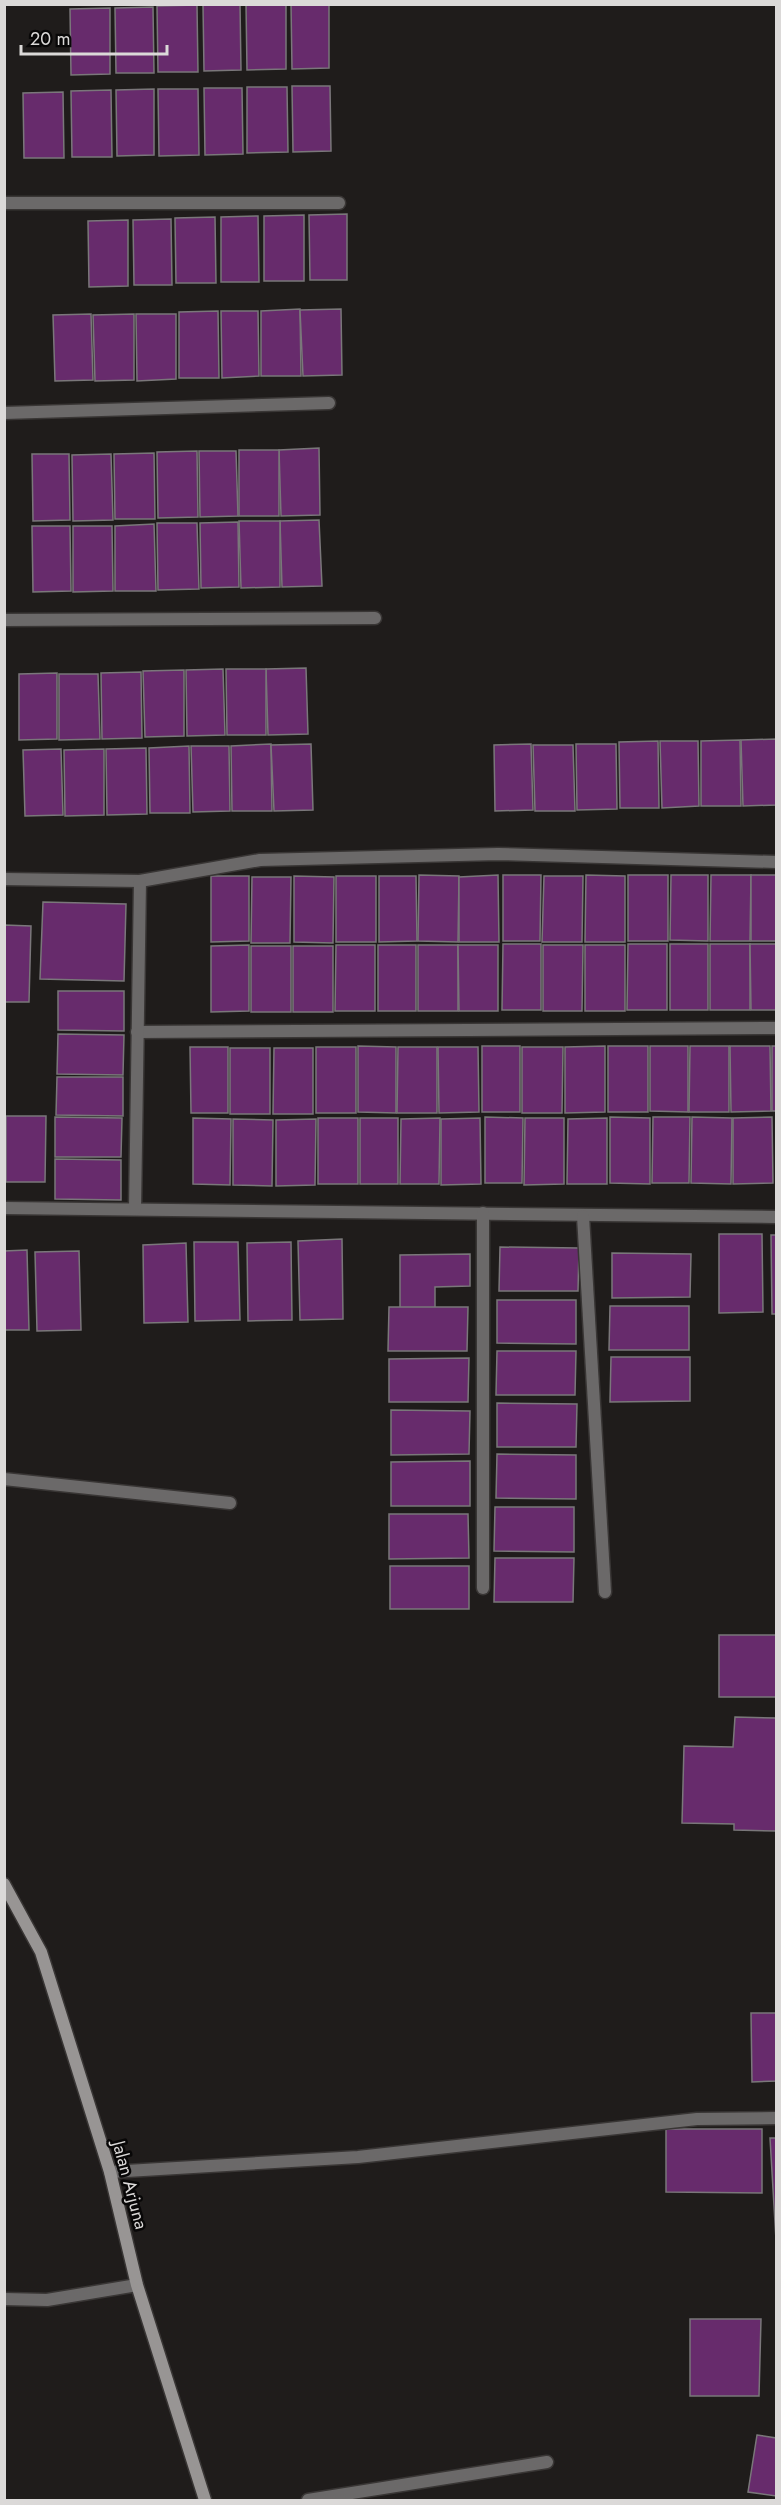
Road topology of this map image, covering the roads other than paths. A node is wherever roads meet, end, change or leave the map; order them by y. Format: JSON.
{"nodes":[{"id":1,"x":4,"y":203,"type":"edge"},
{"id":2,"x":339,"y":203,"type":"dead end"},
{"id":3,"x":329,"y":403,"type":"dead end"},
{"id":4,"x":4,"y":413,"type":"edge"},
{"id":5,"x":375,"y":618,"type":"dead end"},
{"id":6,"x":4,"y":620,"type":"edge"},
{"id":7,"x":777,"y":862,"type":"edge"},
{"id":8,"x":4,"y":879,"type":"edge"},
{"id":9,"x":140,"y":881,"type":"junction"},
{"id":10,"x":777,"y":1028,"type":"edge"},
{"id":11,"x":138,"y":1032,"type":"junction"},
{"id":12,"x":4,"y":1208,"type":"edge"},
{"id":13,"x":135,"y":1209,"type":"junction"},
{"id":14,"x":483,"y":1213,"type":"junction"},
{"id":15,"x":583,"y":1216,"type":"junction"},
{"id":16,"x":777,"y":1217,"type":"edge"},
{"id":17,"x":4,"y":1479,"type":"edge"},
{"id":18,"x":230,"y":1503,"type":"dead end"},
{"id":19,"x":483,"y":1588,"type":"dead end"},
{"id":20,"x":605,"y":1592,"type":"dead end"},
{"id":21,"x":4,"y":1884,"type":"edge"},
{"id":22,"x":777,"y":2118,"type":"edge"},
{"id":23,"x":110,"y":2172,"type":"junction"},
{"id":24,"x":137,"y":2285,"type":"junction"},
{"id":25,"x":4,"y":2299,"type":"edge"},
{"id":26,"x":547,"y":2462,"type":"dead end"},
{"id":27,"x":205,"y":2500,"type":"edge"},
{"id":28,"x":308,"y":2500,"type":"edge"}],
"edges":[{"from":1,"to":2,"type":"street"},
{"from":3,"to":4,"type":"street"},
{"from":5,"to":6,"type":"street"},
{"from":7,"to":9,"type":"street"},
{"from":8,"to":9,"type":"street"},
{"from":9,"to":11,"type":"street"},
{"from":10,"to":11,"type":"street"},
{"from":11,"to":13,"type":"street"},
{"from":12,"to":13,"type":"street"},
{"from":13,"to":14,"type":"street"},
{"from":14,"to":15,"type":"street"},
{"from":14,"to":19,"type":"street"},
{"from":15,"to":16,"type":"street"},
{"from":15,"to":20,"type":"street"},
{"from":17,"to":18,"type":"street"},
{"from":21,"to":23,"type":"street","name":"Jalan Arjuna"},
{"from":22,"to":23,"type":"street"},
{"from":23,"to":24,"type":"street","name":"Jalan Arjuna"},
{"from":24,"to":25,"type":"street"},
{"from":24,"to":27,"type":"street","name":"Jalan Arjuna"},
{"from":26,"to":28,"type":"street"}]}
